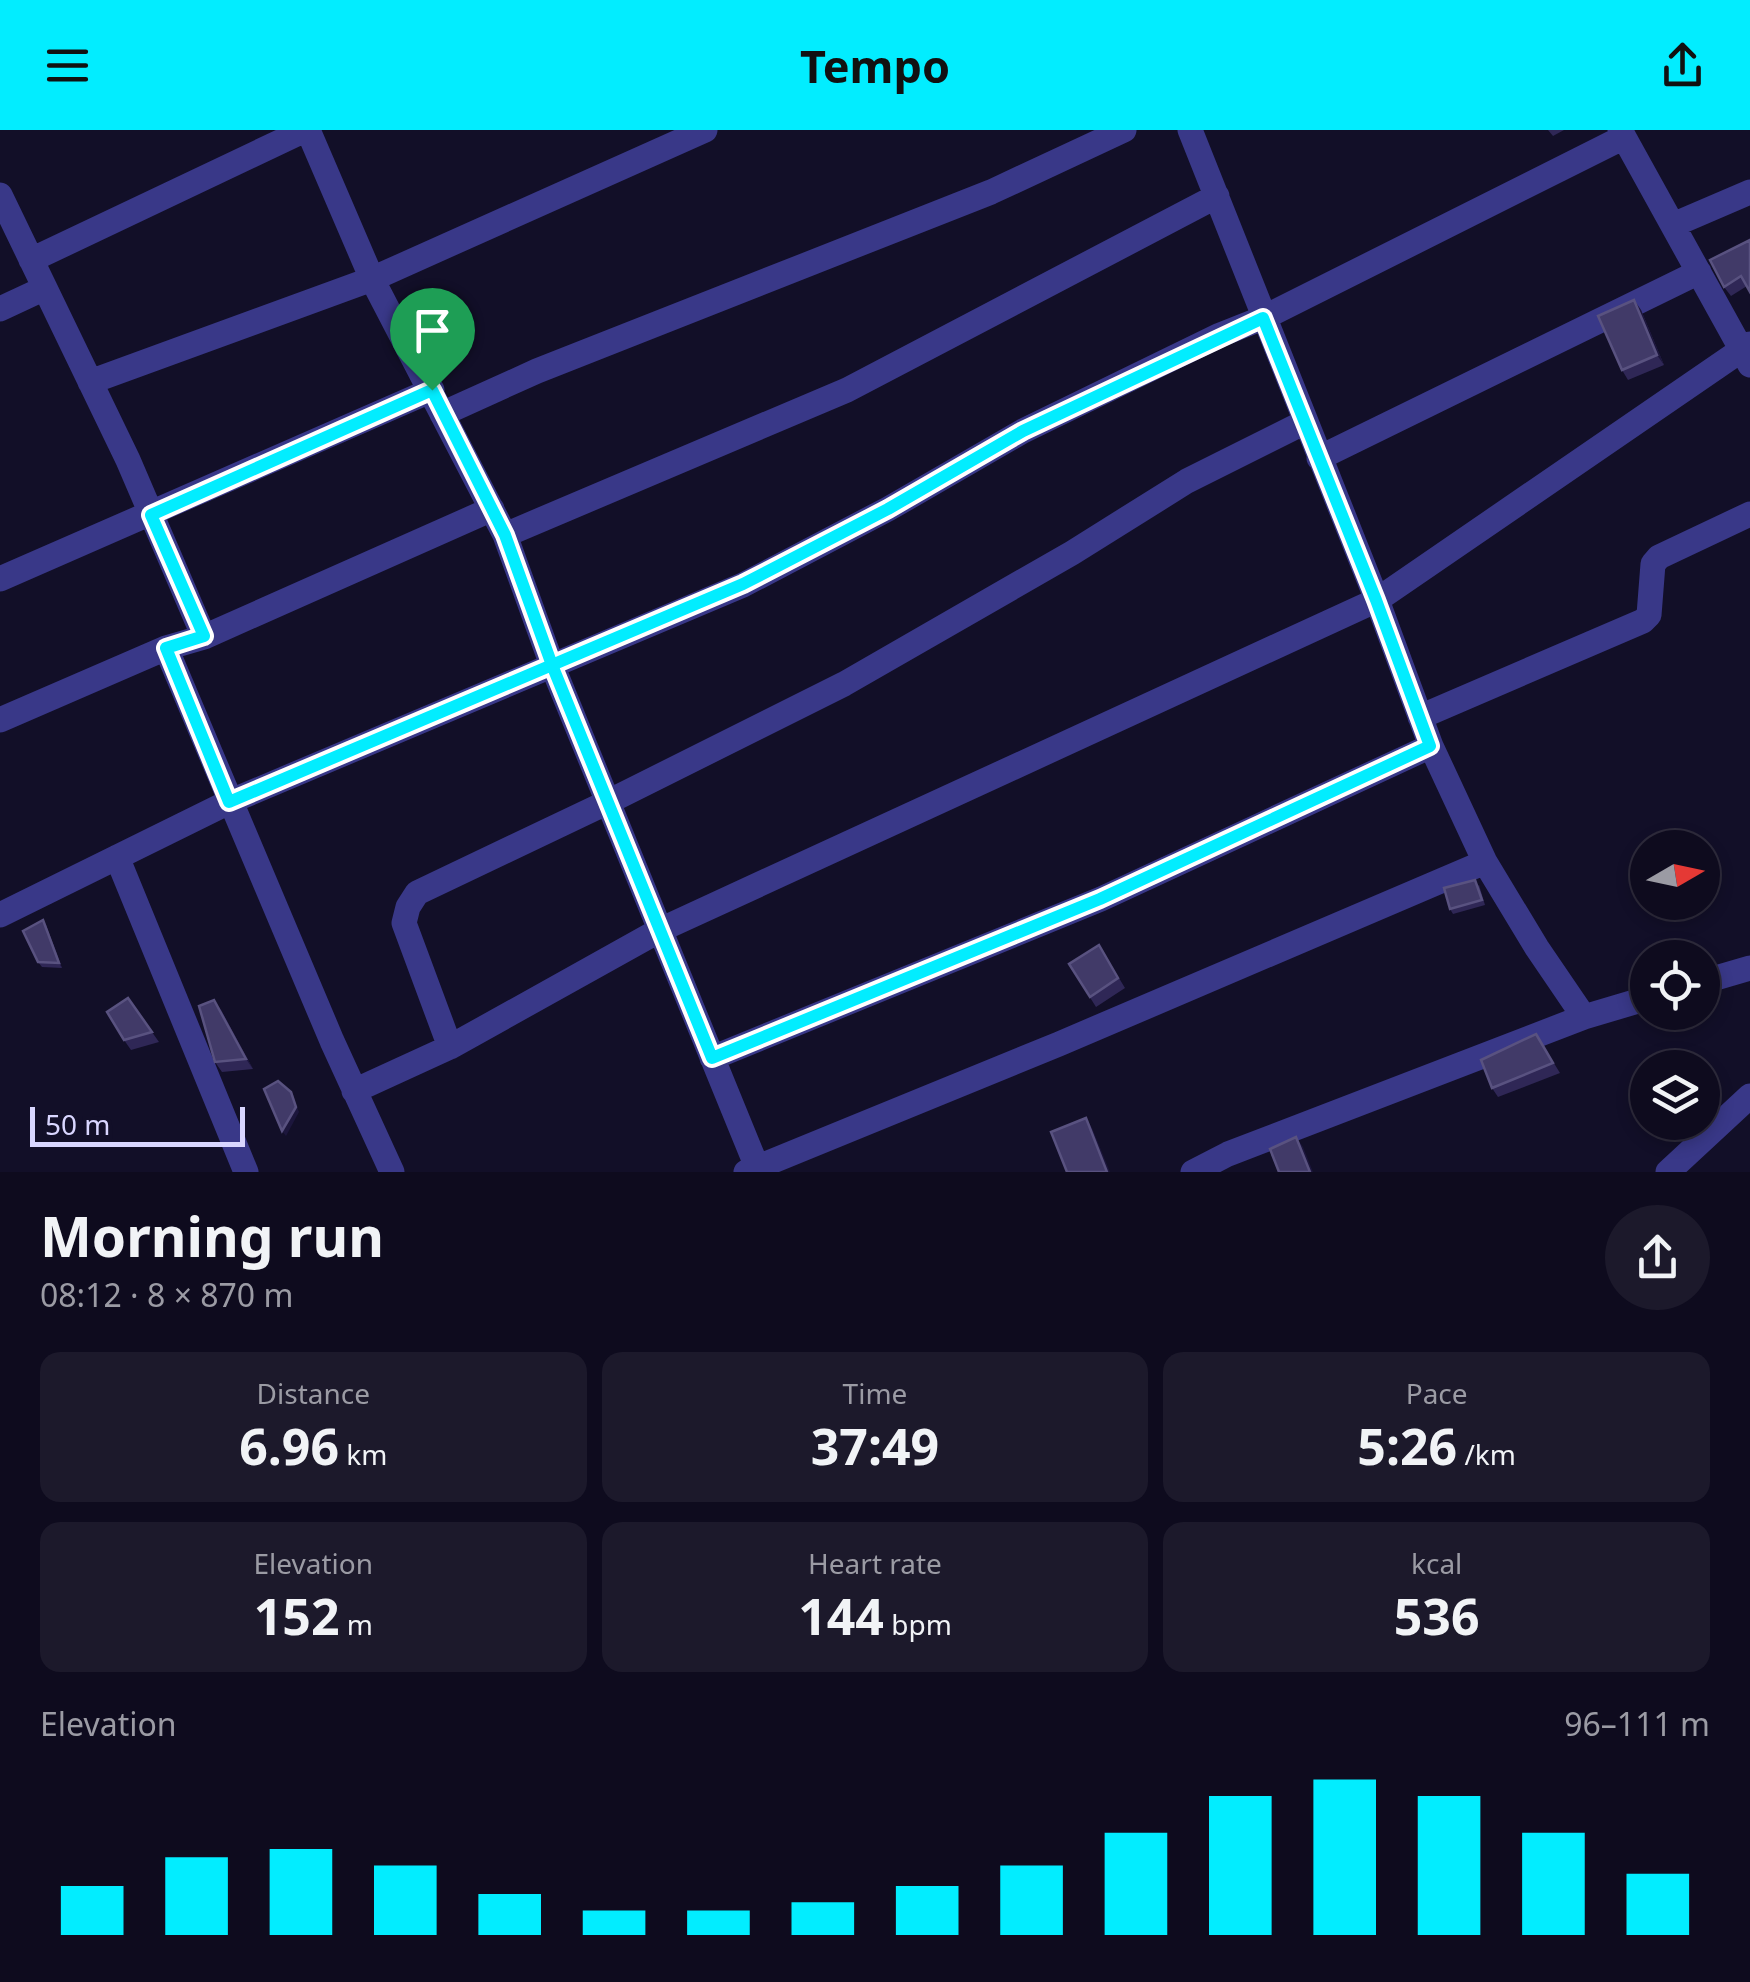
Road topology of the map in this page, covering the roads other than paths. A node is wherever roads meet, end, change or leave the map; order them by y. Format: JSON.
{"nodes":[{"id":1,"x":306,"y":130,"type":"edge"},
{"id":2,"x":705,"y":130,"type":"edge"},
{"id":3,"x":1124,"y":130,"type":"edge"},
{"id":4,"x":1190,"y":130,"type":"edge"},
{"id":5,"x":1622,"y":134,"type":"edge"},
{"id":6,"x":1750,"y":192,"type":"edge"},
{"id":7,"x":0,"y":196,"type":"edge"},
{"id":8,"x":1217,"y":196,"type":"junction"},
{"id":9,"x":1674,"y":226,"type":"junction"},
{"id":10,"x":31,"y":260,"type":"junction"},
{"id":11,"x":1699,"y":272,"type":"junction"},
{"id":12,"x":372,"y":279,"type":"junction"},
{"id":13,"x":45,"y":288,"type":"junction"},
{"id":14,"x":0,"y":309,"type":"edge"},
{"id":15,"x":1263,"y":318,"type":"junction"},
{"id":16,"x":1747,"y":352,"type":"edge"},
{"id":17,"x":90,"y":382,"type":"junction"},
{"id":18,"x":437,"y":402,"type":"junction"},
{"id":19,"x":1306,"y":422,"type":"junction"},
{"id":20,"x":1319,"y":458,"type":"junction"},
{"id":21,"x":492,"y":509,"type":"junction"},
{"id":22,"x":1750,"y":514,"type":"edge"},
{"id":23,"x":151,"y":515,"type":"junction"},
{"id":24,"x":505,"y":535,"type":"junction"},
{"id":25,"x":0,"y":579,"type":"edge"},
{"id":26,"x":1376,"y":600,"type":"junction"},
{"id":27,"x":204,"y":636,"type":"junction"},
{"id":28,"x":166,"y":648,"type":"junction"},
{"id":29,"x":552,"y":665,"type":"junction"},
{"id":30,"x":1420,"y":717,"type":"junction"},
{"id":31,"x":0,"y":720,"type":"edge"},
{"id":32,"x":1430,"y":746,"type":"junction"},
{"id":33,"x":229,"y":802,"type":"junction"},
{"id":34,"x":608,"y":802,"type":"junction"},
{"id":35,"x":116,"y":858,"type":"junction"},
{"id":36,"x":1485,"y":862,"type":"junction"},
{"id":37,"x":0,"y":915,"type":"edge"},
{"id":38,"x":660,"y":930,"type":"junction"},
{"id":39,"x":1750,"y":968,"type":"edge"},
{"id":40,"x":1720,"y":977,"type":"edge"},
{"id":41,"x":1630,"y":1003,"type":"edge"},
{"id":42,"x":1584,"y":1016,"type":"junction"},
{"id":43,"x":450,"y":1047,"type":"junction"},
{"id":44,"x":712,"y":1058,"type":"junction"},
{"id":45,"x":354,"y":1092,"type":"junction"},
{"id":46,"x":1750,"y":1096,"type":"edge"},
{"id":47,"x":754,"y":1170,"type":"edge"},
{"id":48,"x":246,"y":1172,"type":"edge"},
{"id":49,"x":392,"y":1172,"type":"edge"},
{"id":50,"x":1194,"y":1172,"type":"edge"},
{"id":51,"x":1668,"y":1172,"type":"edge"}],
"edges":[{"from":1,"to":10,"type":"street"},
{"from":1,"to":12,"type":"street"},
{"from":2,"to":12,"type":"street"},
{"from":3,"to":18,"type":"street"},
{"from":4,"to":8,"type":"street"},
{"from":5,"to":9,"type":"street"},
{"from":5,"to":15,"type":"street"},
{"from":6,"to":9,"type":"street"},
{"from":7,"to":10,"type":"street"},
{"from":8,"to":15,"type":"street"},
{"from":8,"to":24,"type":"street"},
{"from":9,"to":11,"type":"street"},
{"from":10,"to":13,"type":"street"},
{"from":11,"to":16,"type":"street"},
{"from":11,"to":20,"type":"street"},
{"from":12,"to":17,"type":"street"},
{"from":12,"to":18,"type":"street"},
{"from":13,"to":14,"type":"street"},
{"from":13,"to":17,"type":"street"},
{"from":15,"to":19,"type":"street"},
{"from":15,"to":29,"type":"street"},
{"from":16,"to":26,"type":"street"},
{"from":17,"to":23,"type":"street"},
{"from":18,"to":21,"type":"street"},
{"from":18,"to":23,"type":"street"},
{"from":19,"to":20,"type":"street"},
{"from":19,"to":34,"type":"street"},
{"from":20,"to":26,"type":"street"},
{"from":21,"to":24,"type":"street"},
{"from":21,"to":27,"type":"street"},
{"from":22,"to":30,"type":"street"},
{"from":23,"to":25,"type":"street"},
{"from":23,"to":27,"type":"street"},
{"from":24,"to":29,"type":"street"},
{"from":26,"to":30,"type":"street"},
{"from":26,"to":38,"type":"street"},
{"from":27,"to":28,"type":"street"},
{"from":28,"to":31,"type":"street"},
{"from":28,"to":33,"type":"street"},
{"from":29,"to":33,"type":"street"},
{"from":29,"to":34,"type":"street"},
{"from":30,"to":32,"type":"street"},
{"from":32,"to":36,"type":"street"},
{"from":32,"to":44,"type":"street"},
{"from":33,"to":35,"type":"street"},
{"from":33,"to":45,"type":"street"},
{"from":34,"to":38,"type":"street"},
{"from":34,"to":43,"type":"street"},
{"from":35,"to":37,"type":"street"},
{"from":35,"to":48,"type":"street"},
{"from":36,"to":42,"type":"street"},
{"from":36,"to":47,"type":"street"},
{"from":38,"to":43,"type":"street"},
{"from":38,"to":44,"type":"street"},
{"from":39,"to":40,"type":"street"},
{"from":41,"to":42,"type":"street"},
{"from":42,"to":50,"type":"street"},
{"from":43,"to":45,"type":"street"},
{"from":44,"to":47,"type":"street"},
{"from":45,"to":49,"type":"street"},
{"from":46,"to":51,"type":"street"}]}
